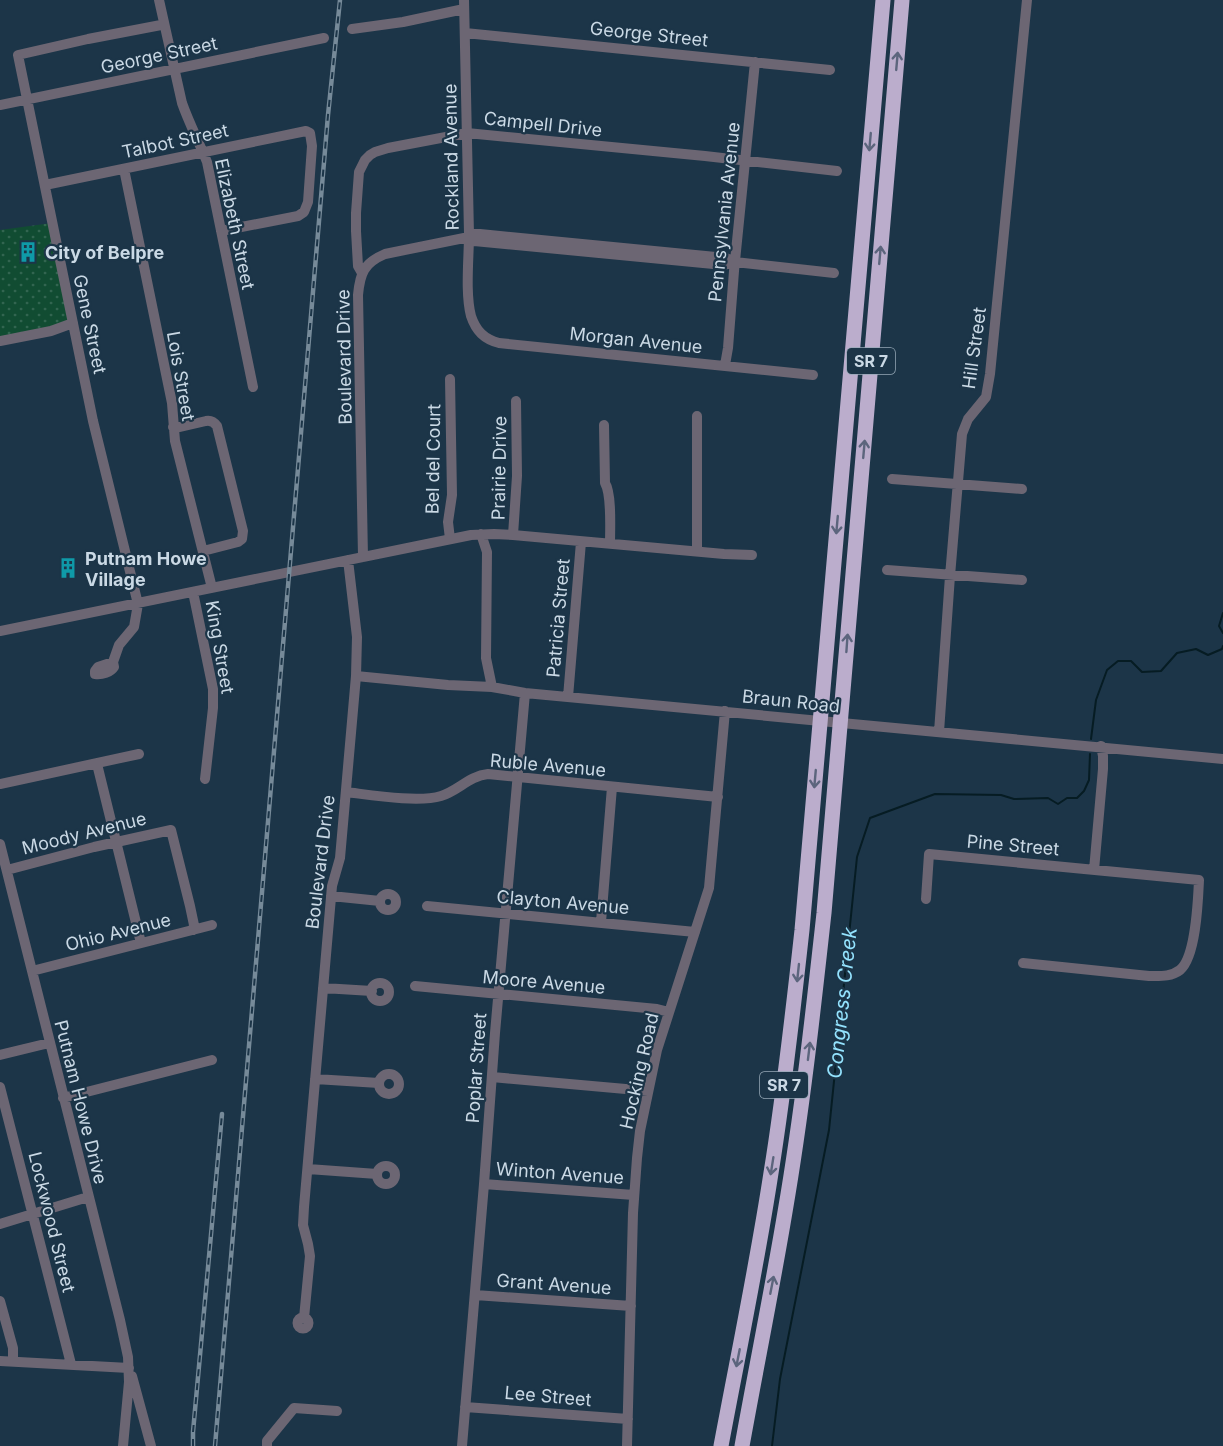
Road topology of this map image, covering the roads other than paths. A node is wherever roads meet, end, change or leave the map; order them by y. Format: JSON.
{"nodes":[{"id":1,"x":159,"y":0,"type":"edge"},
{"id":2,"x":883,"y":0,"type":"edge"},
{"id":3,"x":902,"y":0,"type":"edge"},
{"id":4,"x":1027,"y":0,"type":"edge"},
{"id":5,"x":464,"y":4,"type":"edge"},
{"id":6,"x":164,"y":22,"type":"junction"},
{"id":7,"x":352,"y":28,"type":"dead end"},
{"id":8,"x":465,"y":33,"type":"junction"},
{"id":9,"x":324,"y":38,"type":"dead end"},
{"id":10,"x":755,"y":62,"type":"junction"},
{"id":11,"x":174,"y":69,"type":"junction"},
{"id":12,"x":830,"y":69,"type":"dead end"},
{"id":13,"x":27,"y":99,"type":"junction"},
{"id":14,"x":0,"y":105,"type":"edge"},
{"id":15,"x":467,"y":134,"type":"junction"},
{"id":16,"x":203,"y":152,"type":"junction"},
{"id":17,"x":746,"y":160,"type":"junction"},
{"id":18,"x":124,"y":169,"type":"junction"},
{"id":19,"x":837,"y":171,"type":"dead end"},
{"id":20,"x":45,"y":185,"type":"junction"},
{"id":21,"x":221,"y":231,"type":"junction"},
{"id":22,"x":469,"y":237,"type":"junction"},
{"id":23,"x":735,"y":262,"type":"junction"},
{"id":24,"x":362,"y":273,"type":"junction"},
{"id":25,"x":834,"y":273,"type":"dead end"},
{"id":26,"x":470,"y":313,"type":"joint"},
{"id":27,"x":73,"y":323,"type":"junction"},
{"id":28,"x":0,"y":341,"type":"edge"},
{"id":29,"x":725,"y":365,"type":"junction"},
{"id":30,"x":813,"y":375,"type":"dead end"},
{"id":31,"x":450,"y":379,"type":"dead end"},
{"id":32,"x":253,"y":387,"type":"dead end"},
{"id":33,"x":516,"y":401,"type":"dead end"},
{"id":34,"x":697,"y":416,"type":"dead end"},
{"id":35,"x":604,"y":425,"type":"dead end"},
{"id":36,"x":173,"y":427,"type":"junction"},
{"id":37,"x":892,"y":479,"type":"dead end"},
{"id":38,"x":958,"y":484,"type":"junction"},
{"id":39,"x":1022,"y":489,"type":"dead end"},
{"id":40,"x":482,"y":534,"type":"junction"},
{"id":41,"x":513,"y":535,"type":"junction"},
{"id":42,"x":450,"y":539,"type":"junction"},
{"id":43,"x":581,"y":542,"type":"junction"},
{"id":44,"x":610,"y":544,"type":"junction"},
{"id":45,"x":203,"y":551,"type":"junction"},
{"id":46,"x":697,"y":551,"type":"junction"},
{"id":47,"x":752,"y":555,"type":"dead end"},
{"id":48,"x":363,"y":557,"type":"junction"},
{"id":49,"x":348,"y":561,"type":"junction"},
{"id":50,"x":887,"y":570,"type":"dead end"},
{"id":51,"x":950,"y":576,"type":"junction"},
{"id":52,"x":1023,"y":580,"type":"dead end"},
{"id":53,"x":212,"y":588,"type":"junction"},
{"id":54,"x":193,"y":592,"type":"junction"},
{"id":55,"x":138,"y":604,"type":"junction"},
{"id":56,"x":0,"y":631,"type":"edge"},
{"id":57,"x":114,"y":662,"type":"dead end"},
{"id":58,"x":356,"y":676,"type":"junction"},
{"id":59,"x":492,"y":687,"type":"junction"},
{"id":60,"x":525,"y":693,"type":"junction"},
{"id":61,"x":568,"y":697,"type":"junction"},
{"id":62,"x":725,"y":711,"type":"junction"},
{"id":63,"x":830,"y":722,"type":"junction"},
{"id":64,"x":939,"y":732,"type":"junction"},
{"id":65,"x":1101,"y":746,"type":"junction"},
{"id":66,"x":139,"y":754,"type":"dead end"},
{"id":67,"x":1223,"y":759,"type":"edge"},
{"id":68,"x":97,"y":764,"type":"junction"},
{"id":69,"x":518,"y":777,"type":"junction"},
{"id":70,"x":205,"y":779,"type":"dead end"},
{"id":71,"x":0,"y":784,"type":"edge"},
{"id":72,"x":612,"y":787,"type":"junction"},
{"id":73,"x":346,"y":792,"type":"junction"},
{"id":74,"x":718,"y":797,"type":"junction"},
{"id":75,"x":116,"y":842,"type":"junction"},
{"id":76,"x":0,"y":844,"type":"edge"},
{"id":77,"x":7,"y":870,"type":"junction"},
{"id":78,"x":1094,"y":870,"type":"junction"},
{"id":79,"x":331,"y":896,"type":"junction"},
{"id":80,"x":926,"y":898,"type":"dead end"},
{"id":81,"x":380,"y":901,"type":"dead end"},
{"id":82,"x":427,"y":906,"type":"dead end"},
{"id":83,"x":506,"y":913,"type":"junction"},
{"id":84,"x":601,"y":922,"type":"junction"},
{"id":85,"x":212,"y":925,"type":"dead end"},
{"id":86,"x":193,"y":930,"type":"junction"},
{"id":87,"x":695,"y":932,"type":"junction"},
{"id":88,"x":141,"y":943,"type":"junction"},
{"id":89,"x":1023,"y":963,"type":"dead end"},
{"id":90,"x":32,"y":972,"type":"junction"},
{"id":91,"x":415,"y":986,"type":"dead end"},
{"id":92,"x":323,"y":988,"type":"junction"},
{"id":93,"x":372,"y":991,"type":"dead end"},
{"id":94,"x":498,"y":994,"type":"junction"},
{"id":95,"x":669,"y":1012,"type":"junction"},
{"id":96,"x":49,"y":1043,"type":"junction"},
{"id":97,"x":0,"y":1055,"type":"edge"},
{"id":98,"x":212,"y":1060,"type":"dead end"},
{"id":99,"x":492,"y":1077,"type":"junction"},
{"id":100,"x":315,"y":1078,"type":"junction"},
{"id":101,"x":379,"y":1083,"type":"dead end"},
{"id":102,"x":0,"y":1087,"type":"edge"},
{"id":103,"x":648,"y":1091,"type":"junction"},
{"id":104,"x":63,"y":1098,"type":"junction"},
{"id":105,"x":308,"y":1169,"type":"junction"},
{"id":106,"x":377,"y":1174,"type":"dead end"},
{"id":107,"x":484,"y":1184,"type":"junction"},
{"id":108,"x":634,"y":1195,"type":"junction"},
{"id":109,"x":88,"y":1197,"type":"junction"},
{"id":110,"x":33,"y":1215,"type":"junction"},
{"id":111,"x":0,"y":1224,"type":"edge"},
{"id":112,"x":475,"y":1295,"type":"junction"},
{"id":113,"x":0,"y":1301,"type":"edge"},
{"id":114,"x":631,"y":1306,"type":"junction"},
{"id":115,"x":304,"y":1318,"type":"dead end"},
{"id":116,"x":0,"y":1361,"type":"edge"},
{"id":117,"x":13,"y":1361,"type":"junction"},
{"id":118,"x":71,"y":1364,"type":"junction"},
{"id":119,"x":129,"y":1368,"type":"junction"},
{"id":120,"x":465,"y":1407,"type":"junction"},
{"id":121,"x":337,"y":1411,"type":"dead end"},
{"id":122,"x":628,"y":1419,"type":"junction"},
{"id":123,"x":267,"y":1444,"type":"edge"},
{"id":124,"x":123,"y":1446,"type":"edge"},
{"id":125,"x":151,"y":1446,"type":"edge"},
{"id":126,"x":462,"y":1446,"type":"edge"},
{"id":127,"x":627,"y":1446,"type":"edge"},
{"id":128,"x":721,"y":1446,"type":"edge"},
{"id":129,"x":742,"y":1446,"type":"edge"}],
"edges":[{"from":1,"to":6,"type":"street","name":"Elizabeth Street"},
{"from":2,"to":63,"type":"highway","name":"SR 7","number":"SR 7","one_way":true},
{"from":63,"to":3,"type":"highway","name":"SR 7","number":"SR 7","one_way":true},
{"from":4,"to":38,"type":"street","name":"Hill Street"},
{"from":5,"to":7,"type":"street"},
{"from":5,"to":8,"type":"street","name":"Rockland Avenue"},
{"from":6,"to":11,"type":"street","name":"Elizabeth Street"},
{"from":6,"to":13,"type":"street","name":"Gene Street"},
{"from":8,"to":10,"type":"street","name":"George Street"},
{"from":8,"to":15,"type":"street","name":"Rockland Avenue"},
{"from":9,"to":11,"type":"street","name":"George Street"},
{"from":10,"to":12,"type":"street","name":"George Street"},
{"from":10,"to":17,"type":"street","name":"Pennsylvania Avenue"},
{"from":11,"to":13,"type":"street","name":"George Street"},
{"from":11,"to":16,"type":"street","name":"Elizabeth Street"},
{"from":13,"to":14,"type":"street","name":"George Street"},
{"from":13,"to":20,"type":"street","name":"Gene Street"},
{"from":15,"to":17,"type":"street","name":"Campell Drive"},
{"from":15,"to":22,"type":"street","name":"Rockland Avenue"},
{"from":15,"to":24,"type":"street","name":"Campell Drive"},
{"from":16,"to":18,"type":"street","name":"Talbot Street"},
{"from":16,"to":21,"type":"street","name":"Elizabeth Street"},
{"from":16,"to":21,"type":"street","name":"Talbot Street"},
{"from":17,"to":19,"type":"street","name":"Campell Drive"},
{"from":17,"to":23,"type":"street","name":"Pennsylvania Avenue"},
{"from":18,"to":20,"type":"street","name":"Talbot Street"},
{"from":18,"to":36,"type":"street","name":"Lois Street"},
{"from":20,"to":27,"type":"street","name":"Gene Street"},
{"from":21,"to":32,"type":"street","name":"Elizabeth Street"},
{"from":22,"to":23,"type":"street","name":"Boulevard Drive"},
{"from":22,"to":24,"type":"street","name":"Boulevard Drive"},
{"from":22,"to":26,"type":"street","name":"Rockland Avenue"},
{"from":23,"to":25,"type":"street","name":"Boulevard Drive"},
{"from":23,"to":29,"type":"street","name":"Pennsylvania Avenue"},
{"from":24,"to":48,"type":"street","name":"Boulevard Drive"},
{"from":26,"to":29,"type":"street","name":"Morgan Avenue"},
{"from":27,"to":28,"type":"street"},
{"from":27,"to":55,"type":"street","name":"Gene Street"},
{"from":29,"to":30,"type":"street","name":"Morgan Avenue"},
{"from":31,"to":42,"type":"street","name":"Bel del Court"},
{"from":33,"to":41,"type":"street","name":"Prairie Drive"},
{"from":34,"to":46,"type":"street"},
{"from":35,"to":44,"type":"street"},
{"from":36,"to":45,"type":"street","name":"Lois Street"},
{"from":36,"to":45,"type":"street"},
{"from":37,"to":38,"type":"street"},
{"from":38,"to":39,"type":"street"},
{"from":38,"to":51,"type":"street","name":"Hill Street"},
{"from":40,"to":41,"type":"street"},
{"from":40,"to":42,"type":"street"},
{"from":40,"to":59,"type":"street"},
{"from":41,"to":43,"type":"street"},
{"from":42,"to":48,"type":"street"},
{"from":43,"to":44,"type":"street"},
{"from":43,"to":61,"type":"street","name":"Patricia Street"},
{"from":44,"to":46,"type":"street"},
{"from":45,"to":53,"type":"street","name":"Lois Street"},
{"from":46,"to":47,"type":"street"},
{"from":48,"to":49,"type":"street"},
{"from":49,"to":53,"type":"street"},
{"from":49,"to":58,"type":"street","name":"Boulevard Drive"},
{"from":50,"to":51,"type":"street"},
{"from":51,"to":52,"type":"street"},
{"from":51,"to":64,"type":"street","name":"Hill Street"},
{"from":53,"to":54,"type":"street"},
{"from":54,"to":55,"type":"street"},
{"from":54,"to":70,"type":"street","name":"King Street"},
{"from":55,"to":56,"type":"street"},
{"from":55,"to":57,"type":"street"},
{"from":58,"to":59,"type":"street","name":"Braun Road"},
{"from":58,"to":73,"type":"street","name":"Boulevard Drive"},
{"from":59,"to":60,"type":"street","name":"Braun Road"},
{"from":60,"to":61,"type":"street","name":"Braun Road"},
{"from":60,"to":69,"type":"street","name":"Poplar Street"},
{"from":61,"to":62,"type":"street","name":"Braun Road"},
{"from":62,"to":63,"type":"street","name":"Braun Road"},
{"from":62,"to":74,"type":"street","name":"Hocking Road"},
{"from":63,"to":64,"type":"street","name":"Braun Road"},
{"from":63,"to":128,"type":"highway","name":"SR 7","number":"SR 7","one_way":true},
{"from":129,"to":63,"type":"highway","name":"SR 7","number":"SR 7","one_way":true},
{"from":64,"to":65,"type":"street","name":"Braun Road"},
{"from":65,"to":67,"type":"street","name":"Braun Road"},
{"from":65,"to":78,"type":"street"},
{"from":66,"to":68,"type":"street"},
{"from":68,"to":71,"type":"street"},
{"from":68,"to":75,"type":"street"},
{"from":69,"to":72,"type":"street","name":"Ruble Avenue"},
{"from":69,"to":73,"type":"street","name":"Ruble Avenue"},
{"from":69,"to":83,"type":"street","name":"Poplar Street"},
{"from":72,"to":74,"type":"street","name":"Ruble Avenue"},
{"from":72,"to":84,"type":"street"},
{"from":73,"to":79,"type":"street","name":"Boulevard Drive"},
{"from":74,"to":87,"type":"street","name":"Hocking Road"},
{"from":75,"to":77,"type":"street","name":"Moody Avenue"},
{"from":75,"to":86,"type":"street","name":"Moody Avenue"},
{"from":75,"to":88,"type":"street"},
{"from":76,"to":77,"type":"street","name":"Putnam Howe Drive"},
{"from":77,"to":90,"type":"street","name":"Putnam Howe Drive"},
{"from":78,"to":80,"type":"street","name":"Pine Street"},
{"from":78,"to":89,"type":"street","name":"Pine Street"},
{"from":79,"to":81,"type":"street"},
{"from":79,"to":92,"type":"street","name":"Boulevard Drive"},
{"from":82,"to":83,"type":"street","name":"Clayton Avenue"},
{"from":83,"to":84,"type":"street","name":"Clayton Avenue"},
{"from":83,"to":94,"type":"street","name":"Poplar Street"},
{"from":84,"to":87,"type":"street","name":"Clayton Avenue"},
{"from":85,"to":86,"type":"street","name":"Ohio Avenue"},
{"from":86,"to":88,"type":"street","name":"Ohio Avenue"},
{"from":87,"to":95,"type":"street","name":"Hocking Road"},
{"from":88,"to":90,"type":"street","name":"Ohio Avenue"},
{"from":90,"to":96,"type":"street","name":"Putnam Howe Drive"},
{"from":91,"to":94,"type":"street","name":"Moore Avenue"},
{"from":92,"to":93,"type":"street"},
{"from":92,"to":100,"type":"street","name":"Boulevard Drive"},
{"from":94,"to":95,"type":"street","name":"Moore Avenue"},
{"from":94,"to":99,"type":"street","name":"Poplar Street"},
{"from":95,"to":103,"type":"street","name":"Hocking Road"},
{"from":96,"to":97,"type":"street"},
{"from":96,"to":104,"type":"street","name":"Putnam Howe Drive"},
{"from":98,"to":104,"type":"street"},
{"from":99,"to":103,"type":"street"},
{"from":99,"to":107,"type":"street","name":"Poplar Street"},
{"from":100,"to":101,"type":"street"},
{"from":100,"to":105,"type":"street","name":"Boulevard Drive"},
{"from":102,"to":110,"type":"street","name":"Lockwood Street"},
{"from":103,"to":108,"type":"street","name":"Hocking Road"},
{"from":104,"to":109,"type":"street","name":"Putnam Howe Drive"},
{"from":105,"to":106,"type":"street"},
{"from":105,"to":115,"type":"street","name":"Boulevard Drive"},
{"from":107,"to":108,"type":"street","name":"Winton Avenue"},
{"from":107,"to":112,"type":"street","name":"Poplar Street"},
{"from":108,"to":114,"type":"street","name":"Hocking Road"},
{"from":109,"to":110,"type":"street"},
{"from":109,"to":119,"type":"street","name":"Putnam Howe Drive"},
{"from":110,"to":111,"type":"street"},
{"from":110,"to":118,"type":"street","name":"Lockwood Street"},
{"from":112,"to":114,"type":"street","name":"Grant Avenue"},
{"from":112,"to":120,"type":"street","name":"Poplar Street"},
{"from":113,"to":117,"type":"street"},
{"from":114,"to":122,"type":"street","name":"Hocking Road"},
{"from":116,"to":117,"type":"street"},
{"from":117,"to":118,"type":"street"},
{"from":118,"to":119,"type":"street"},
{"from":119,"to":124,"type":"street"},
{"from":119,"to":125,"type":"street"},
{"from":120,"to":122,"type":"street","name":"Lee Street"},
{"from":120,"to":126,"type":"street","name":"Poplar Street"},
{"from":121,"to":123,"type":"street"},
{"from":122,"to":127,"type":"street","name":"Hocking Road"}]}
